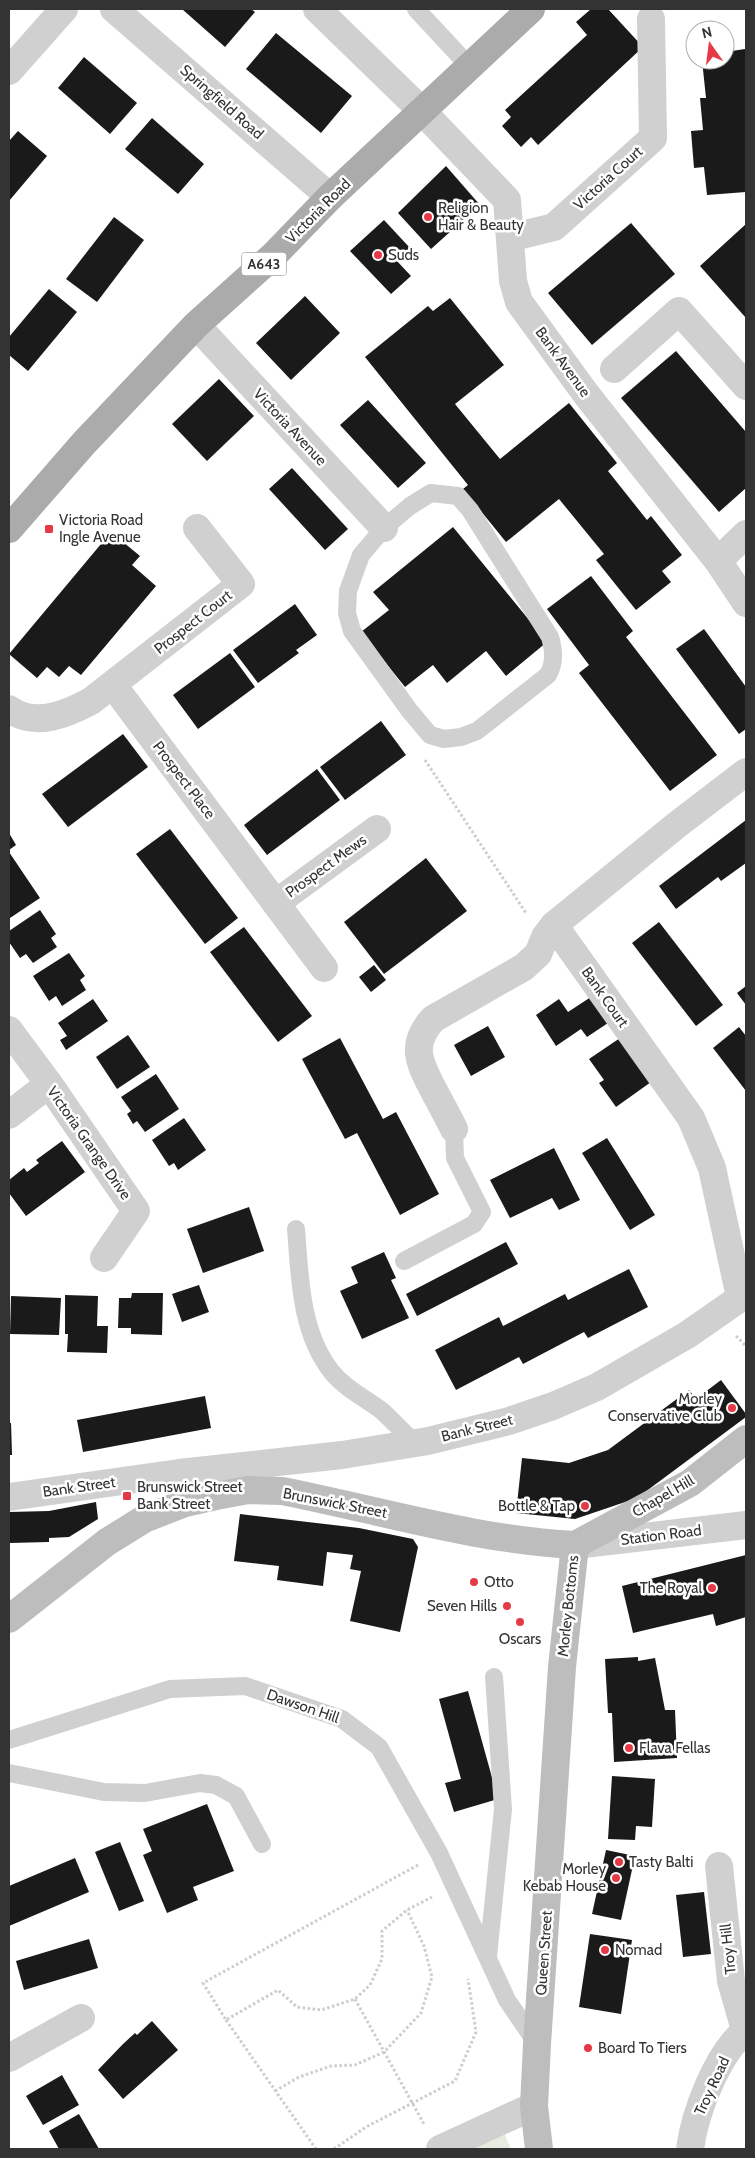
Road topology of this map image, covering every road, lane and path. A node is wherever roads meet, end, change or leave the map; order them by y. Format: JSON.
{"nodes":[{"id":1,"x":64,"y":9,"type":"edge"},
{"id":2,"x":114,"y":9,"type":"edge"},
{"id":3,"x":317,"y":9,"type":"edge"},
{"id":4,"x":418,"y":9,"type":"edge"},
{"id":5,"x":531,"y":9,"type":"edge"},
{"id":6,"x":651,"y":19,"type":"dead end"},
{"id":7,"x":469,"y":66,"type":"junction"},
{"id":8,"x":9,"y":71,"type":"edge"},
{"id":9,"x":421,"y":110,"type":"junction"},
{"id":10,"x":330,"y":197,"type":"junction"},
{"id":11,"x":510,"y":238,"type":"junction"},
{"id":12,"x":196,"y":325,"type":"junction"},
{"id":13,"x":614,"y":369,"type":"dead end"},
{"id":14,"x":746,"y":386,"type":"edge"},
{"id":15,"x":196,"y":528,"type":"dead end"},
{"id":16,"x":384,"y":528,"type":"junction"},
{"id":17,"x":9,"y":529,"type":"edge"},
{"id":18,"x":746,"y":534,"type":"edge"},
{"id":19,"x":718,"y":561,"type":"junction"},
{"id":20,"x":746,"y":603,"type":"edge"},
{"id":21,"x":113,"y":685,"type":"junction"},
{"id":22,"x":9,"y":709,"type":"edge"},
{"id":23,"x":746,"y":772,"type":"edge"},
{"id":24,"x":377,"y":829,"type":"dead end"},
{"id":25,"x":276,"y":903,"type":"junction"},
{"id":26,"x":554,"y":925,"type":"junction"},
{"id":27,"x":324,"y":968,"type":"dead end"},
{"id":28,"x":9,"y":1030,"type":"edge"},
{"id":29,"x":49,"y":1084,"type":"junction"},
{"id":30,"x":9,"y":1115,"type":"edge"},
{"id":31,"x":454,"y":1130,"type":"joint"},
{"id":32,"x":296,"y":1229,"type":"dead end"},
{"id":33,"x":104,"y":1258,"type":"dead end"},
{"id":34,"x":404,"y":1262,"type":"dead end"},
{"id":35,"x":743,"y":1296,"type":"edge"},
{"id":36,"x":746,"y":1439,"type":"edge"},
{"id":37,"x":415,"y":1443,"type":"junction"},
{"id":38,"x":179,"y":1473,"type":"junction"},
{"id":39,"x":9,"y":1497,"type":"edge"},
{"id":40,"x":185,"y":1503,"type":"junction"},
{"id":41,"x":746,"y":1524,"type":"edge"},
{"id":42,"x":575,"y":1545,"type":"junction"},
{"id":43,"x":9,"y":1619,"type":"edge"},
{"id":44,"x":562,"y":1667,"type":"joint"},
{"id":45,"x":494,"y":1677,"type":"dead end"},
{"id":46,"x":9,"y":1740,"type":"edge"},
{"id":47,"x":9,"y":1772,"type":"edge"},
{"id":48,"x":262,"y":1844,"type":"dead end"},
{"id":49,"x":422,"y":1864,"type":"dead end"},
{"id":50,"x":719,"y":1866,"type":"dead end"},
{"id":51,"x":430,"y":1888,"type":"dead end"},
{"id":52,"x":432,"y":1897,"type":"junction"},
{"id":53,"x":437,"y":1905,"type":"dead end"},
{"id":54,"x":407,"y":1910,"type":"junction"},
{"id":55,"x":488,"y":1957,"type":"junction"},
{"id":56,"x":467,"y":1971,"type":"dead end"},
{"id":57,"x":355,"y":2000,"type":"junction"},
{"id":58,"x":81,"y":2018,"type":"dead end"},
{"id":59,"x":226,"y":2020,"type":"junction"},
{"id":60,"x":746,"y":2030,"type":"edge"},
{"id":61,"x":537,"y":2044,"type":"junction"},
{"id":62,"x":384,"y":2052,"type":"junction"},
{"id":63,"x":9,"y":2058,"type":"edge"},
{"id":64,"x":275,"y":2091,"type":"junction"},
{"id":65,"x":412,"y":2104,"type":"junction"},
{"id":66,"x":534,"y":2106,"type":"junction"},
{"id":67,"x":435,"y":2142,"type":"edge"},
{"id":68,"x":316,"y":2149,"type":"edge"},
{"id":69,"x":334,"y":2149,"type":"edge"},
{"id":70,"x":539,"y":2149,"type":"edge"},
{"id":71,"x":690,"y":2149,"type":"edge"}],
"edges":[{"from":1,"to":8,"type":"street"},
{"from":2,"to":10,"type":"street","name":"Springfield Road"},
{"from":3,"to":9,"type":"street","name":"Bank Avenue"},
{"from":4,"to":7,"type":"lane"},
{"from":5,"to":7,"type":"main road","name":"Victoria Road","number":"A643"},
{"from":6,"to":11,"type":"street","name":"Victoria Court"},
{"from":7,"to":9,"type":"main road","name":"Victoria Road","number":"A643"},
{"from":9,"to":10,"type":"main road","name":"Victoria Road","number":"A643"},
{"from":9,"to":11,"type":"street","name":"Bank Avenue"},
{"from":10,"to":12,"type":"main road","name":"Victoria Road","number":"A643"},
{"from":11,"to":19,"type":"street","name":"Bank Avenue"},
{"from":12,"to":16,"type":"street","name":"Victoria Avenue"},
{"from":12,"to":17,"type":"main road","name":"Victoria Road","number":"A643"},
{"from":13,"to":14,"type":"street"},
{"from":15,"to":21,"type":"street","name":"Prospect Court"},
{"from":16,"to":16,"type":"lane"},
{"from":18,"to":19,"type":"street"},
{"from":19,"to":20,"type":"street","name":"Bank Avenue"},
{"from":21,"to":22,"type":"street"},
{"from":21,"to":25,"type":"street","name":"Prospect Place"},
{"from":23,"to":26,"type":"street"},
{"from":24,"to":25,"type":"street","name":"Prospect Mews"},
{"from":25,"to":27,"type":"street","name":"Prospect Place"},
{"from":26,"to":31,"type":"street"},
{"from":26,"to":35,"type":"street","name":"Bank Court"},
{"from":28,"to":29,"type":"street","name":"Victoria Grange Drive"},
{"from":29,"to":30,"type":"street"},
{"from":29,"to":33,"type":"street","name":"Victoria Grange Drive"},
{"from":31,"to":34,"type":"lane"},
{"from":32,"to":37,"type":"lane"},
{"from":35,"to":37,"type":"street","name":"Bank Street"},
{"from":36,"to":42,"type":"main road","name":"Chapel Hill"},
{"from":37,"to":38,"type":"street","name":"Bank Street"},
{"from":38,"to":39,"type":"street","name":"Bank Street"},
{"from":38,"to":40,"type":"street"},
{"from":40,"to":42,"type":"main road","name":"Brunswick Street"},
{"from":40,"to":43,"type":"main road","name":"Brunswick Street"},
{"from":41,"to":42,"type":"street","name":"Station Road"},
{"from":42,"to":44,"type":"main road","name":"Morley Bottoms"},
{"from":44,"to":61,"type":"main road","name":"Queen Street"},
{"from":45,"to":55,"type":"lane"},
{"from":46,"to":55,"type":"lane","name":"Dawson Hill"},
{"from":47,"to":48,"type":"lane"},
{"from":49,"to":59,"type":"path"},
{"from":50,"to":60,"type":"street","name":"Troy Hill"},
{"from":51,"to":52,"type":"path"},
{"from":52,"to":53,"type":"path"},
{"from":52,"to":54,"type":"path"},
{"from":54,"to":57,"type":"path"},
{"from":54,"to":62,"type":"path"},
{"from":55,"to":61,"type":"lane","name":"Dawson Hill"},
{"from":56,"to":65,"type":"path"},
{"from":57,"to":59,"type":"path"},
{"from":57,"to":62,"type":"path"},
{"from":58,"to":63,"type":"street"},
{"from":59,"to":64,"type":"path"},
{"from":60,"to":71,"type":"street","name":"Troy Road"},
{"from":61,"to":66,"type":"main road","name":"Queen Street"},
{"from":62,"to":64,"type":"path"},
{"from":62,"to":65,"type":"path"},
{"from":64,"to":68,"type":"path"},
{"from":65,"to":67,"type":"path"},
{"from":65,"to":69,"type":"path"},
{"from":66,"to":67,"type":"street"},
{"from":66,"to":70,"type":"main road","name":"Queen Street"}]}
